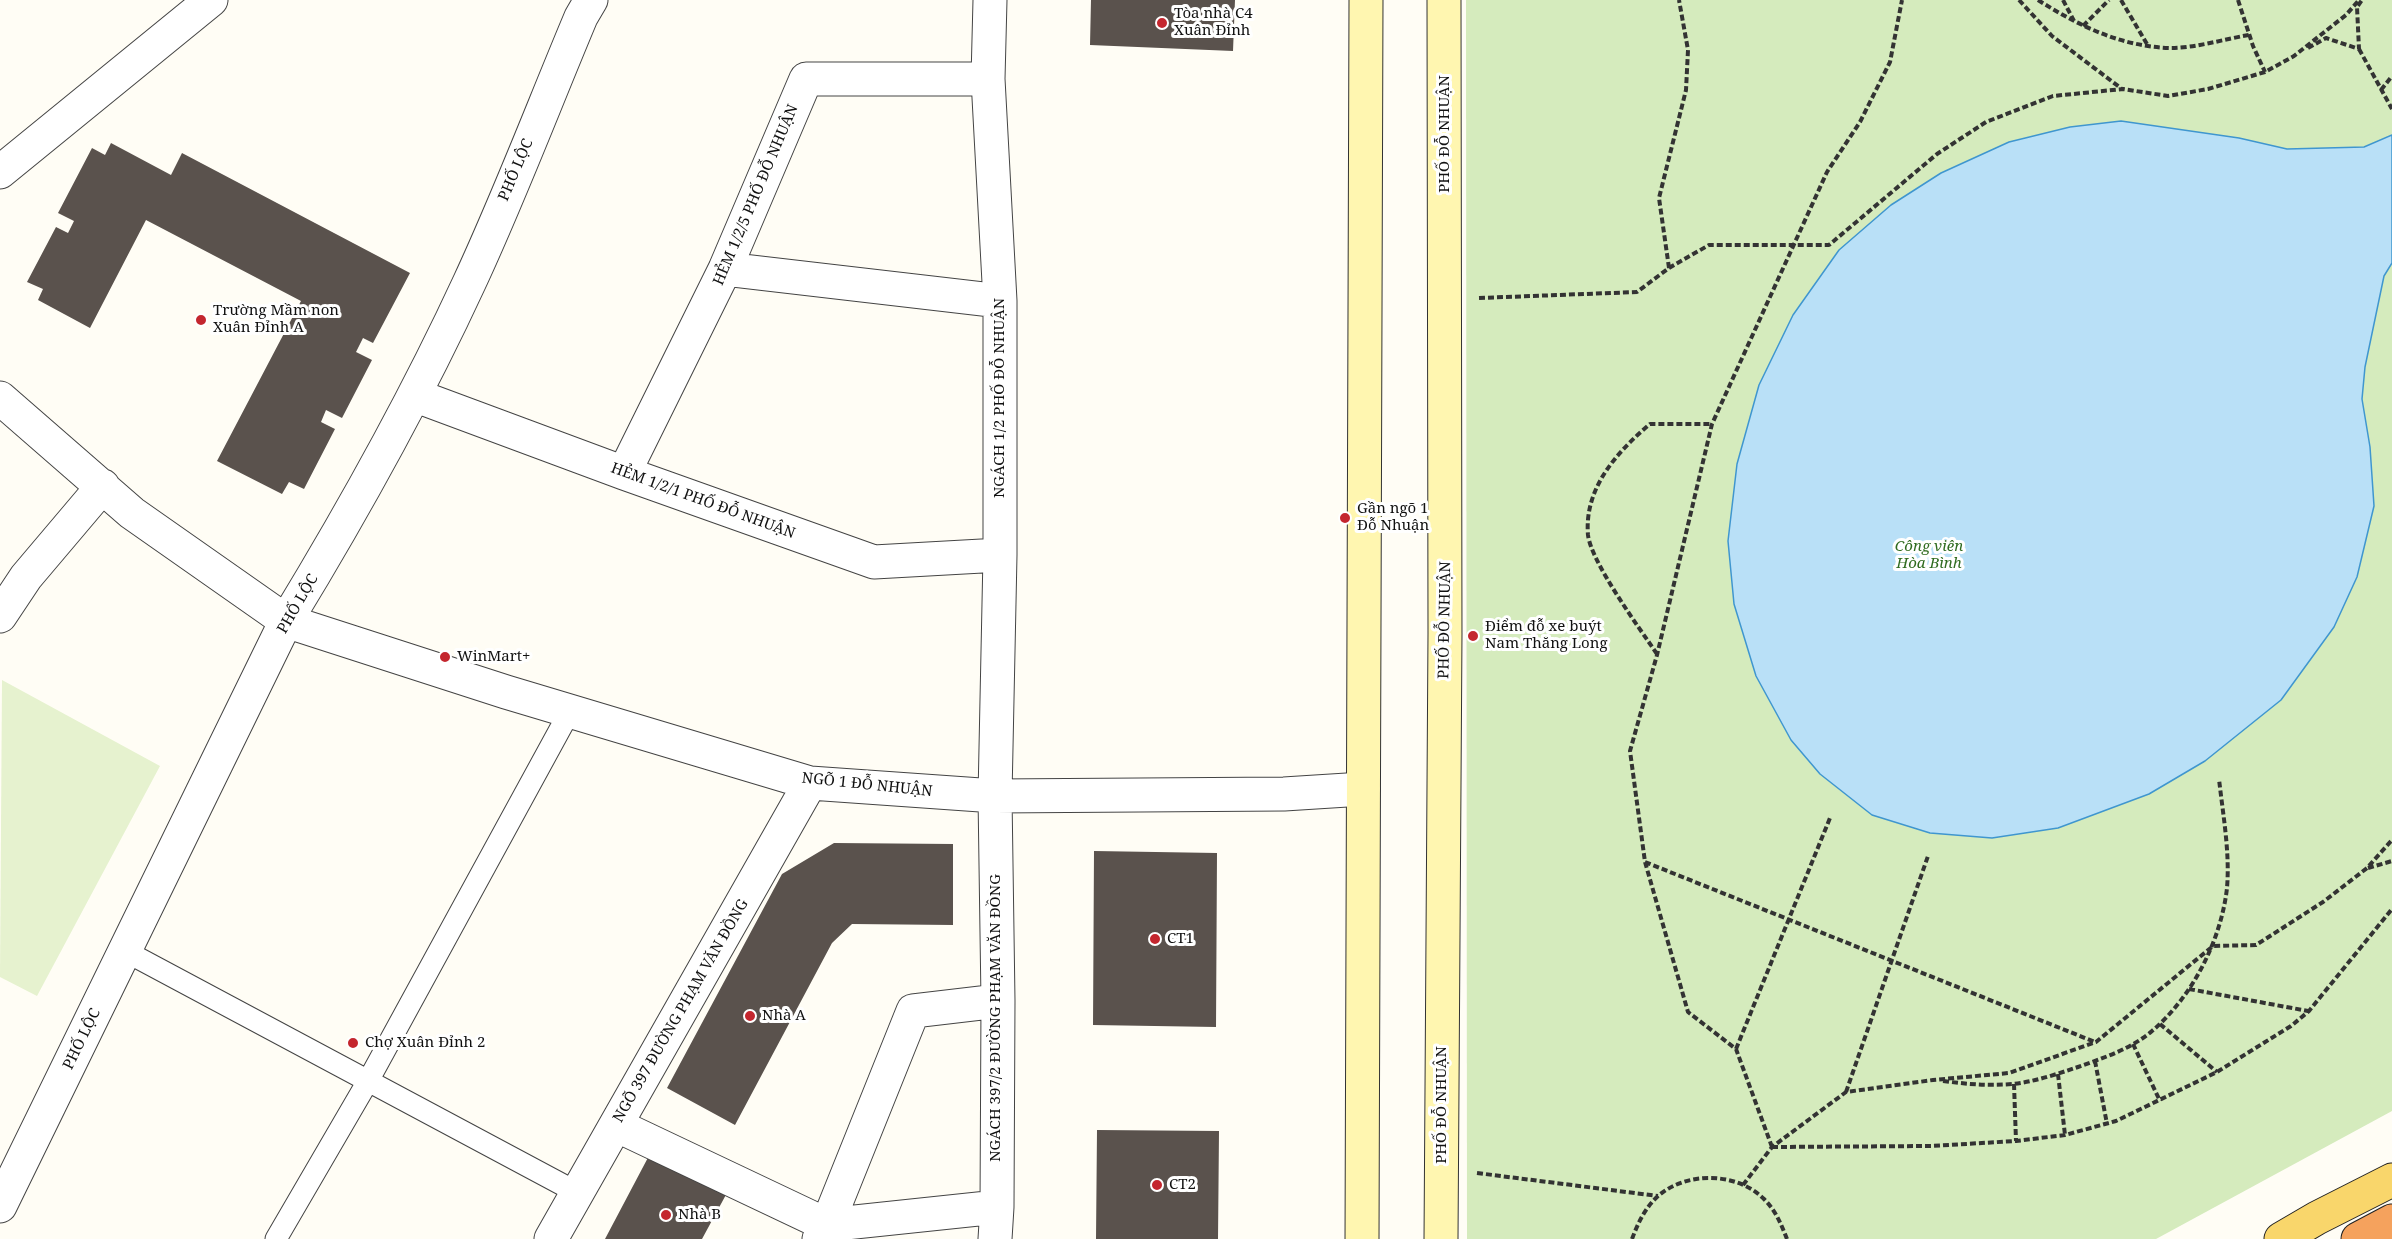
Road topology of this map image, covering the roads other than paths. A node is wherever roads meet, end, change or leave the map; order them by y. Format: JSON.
{"nodes":[{"id":1,"x":211,"y":0,"type":"edge"},
{"id":2,"x":591,"y":0,"type":"edge"},
{"id":3,"x":990,"y":0,"type":"edge"},
{"id":4,"x":1366,"y":0,"type":"edge"},
{"id":5,"x":1444,"y":0,"type":"edge"},
{"id":6,"x":988,"y":79,"type":"junction"},
{"id":7,"x":0,"y":172,"type":"edge"},
{"id":8,"x":725,"y":269,"type":"junction"},
{"id":9,"x":1000,"y":301,"type":"junction"},
{"id":10,"x":414,"y":395,"type":"junction"},
{"id":11,"x":0,"y":398,"type":"edge"},
{"id":12,"x":624,"y":473,"type":"junction"},
{"id":13,"x":103,"y":486,"type":"junction"},
{"id":14,"x":1000,"y":555,"type":"junction"},
{"id":15,"x":0,"y":616,"type":"edge"},
{"id":16,"x":286,"y":621,"type":"junction"},
{"id":17,"x":570,"y":711,"type":"junction"},
{"id":18,"x":810,"y":783,"type":"junction"},
{"id":19,"x":1363,"y":789,"type":"junction"},
{"id":20,"x":995,"y":796,"type":"junction"},
{"id":21,"x":125,"y":951,"type":"junction"},
{"id":22,"x":998,"y":1001,"type":"junction"},
{"id":23,"x":368,"y":1081,"type":"junction"},
{"id":24,"x":616,"y":1125,"type":"junction"},
{"id":25,"x":2392,"y":1180,"type":"edge"},
{"id":26,"x":578,"y":1193,"type":"junction"},
{"id":27,"x":0,"y":1206,"type":"edge"},
{"id":28,"x":2392,"y":1221,"type":"edge"},
{"id":29,"x":996,"y":1223,"type":"edge"},
{"id":30,"x":823,"y":1232,"type":"edge"},
{"id":31,"x":276,"y":1239,"type":"edge"},
{"id":32,"x":551,"y":1239,"type":"edge"},
{"id":33,"x":1362,"y":1239,"type":"edge"},
{"id":34,"x":1441,"y":1239,"type":"edge"},
{"id":35,"x":2281,"y":1239,"type":"edge"},
{"id":36,"x":2358,"y":1239,"type":"edge"}],
"edges":[{"from":1,"to":7,"type":"street"},
{"from":2,"to":10,"type":"street","name":"PHỐ LỘC"},
{"from":3,"to":6,"type":"street","name":"NGÁCH 1/2 PHỐ ĐỖ NHUẬN"},
{"from":4,"to":19,"type":"street"},
{"from":5,"to":34,"type":"street","name":"PHỐ ĐỖ NHUẬN"},
{"from":6,"to":8,"type":"street","name":"HẺM 1/2/5 PHỐ ĐỖ NHUẬN"},
{"from":6,"to":9,"type":"street","name":"NGÁCH 1/2 PHỐ ĐỖ NHUẬN"},
{"from":8,"to":9,"type":"street"},
{"from":8,"to":12,"type":"street","name":"HẺM 1/2/5 PHỐ ĐỖ NHUẬN"},
{"from":9,"to":14,"type":"street","name":"NGÁCH 1/2 PHỐ ĐỖ NHUẬN"},
{"from":10,"to":12,"type":"street","name":"HẺM 1/2/1 PHỐ ĐỖ NHUẬN"},
{"from":10,"to":16,"type":"street","name":"PHỐ LỘC"},
{"from":11,"to":13,"type":"street","name":"NGÕ 1 ĐỖ NHUẬN"},
{"from":12,"to":14,"type":"street","name":"HẺM 1/2/1 PHỐ ĐỖ NHUẬN"},
{"from":13,"to":15,"type":"street"},
{"from":13,"to":16,"type":"street","name":"NGÕ 1 ĐỖ NHUẬN"},
{"from":14,"to":20,"type":"street","name":"NGÁCH 1/2 PHỐ ĐỖ NHUẬN"},
{"from":16,"to":17,"type":"street","name":"NGÕ 1 ĐỖ NHUẬN"},
{"from":16,"to":21,"type":"street","name":"PHỐ LỘC"},
{"from":17,"to":18,"type":"street","name":"NGÕ 1 ĐỖ NHUẬN"},
{"from":17,"to":23,"type":"lane"},
{"from":18,"to":20,"type":"street","name":"NGÕ 1 ĐỖ NHUẬN"},
{"from":18,"to":24,"type":"street","name":"NGÕ 397 ĐƯỜNG PHẠM VĂN ĐỒNG"},
{"from":19,"to":20,"type":"street","name":"NGÕ 1 ĐỖ NHUẬN"},
{"from":19,"to":33,"type":"street"},
{"from":20,"to":22,"type":"street","name":"NGÁCH 397/2 ĐƯỜNG PHẠM VĂN ĐỒNG"},
{"from":21,"to":23,"type":"lane"},
{"from":21,"to":27,"type":"street","name":"PHỐ LỘC"},
{"from":22,"to":29,"type":"street","name":"NGÁCH 397/2 ĐƯỜNG PHẠM VĂN ĐỒNG"},
{"from":22,"to":30,"type":"street"},
{"from":23,"to":26,"type":"lane"},
{"from":23,"to":31,"type":"lane"},
{"from":24,"to":26,"type":"street","name":"NGÕ 397 ĐƯỜNG PHẠM VĂN ĐỒNG"},
{"from":24,"to":30,"type":"street"},
{"from":25,"to":35,"type":"main road"},
{"from":26,"to":32,"type":"street","name":"NGÕ 397 ĐƯỜNG PHẠM VĂN ĐỒNG"},
{"from":28,"to":36,"type":"highway"},
{"from":29,"to":30,"type":"street"}]}
